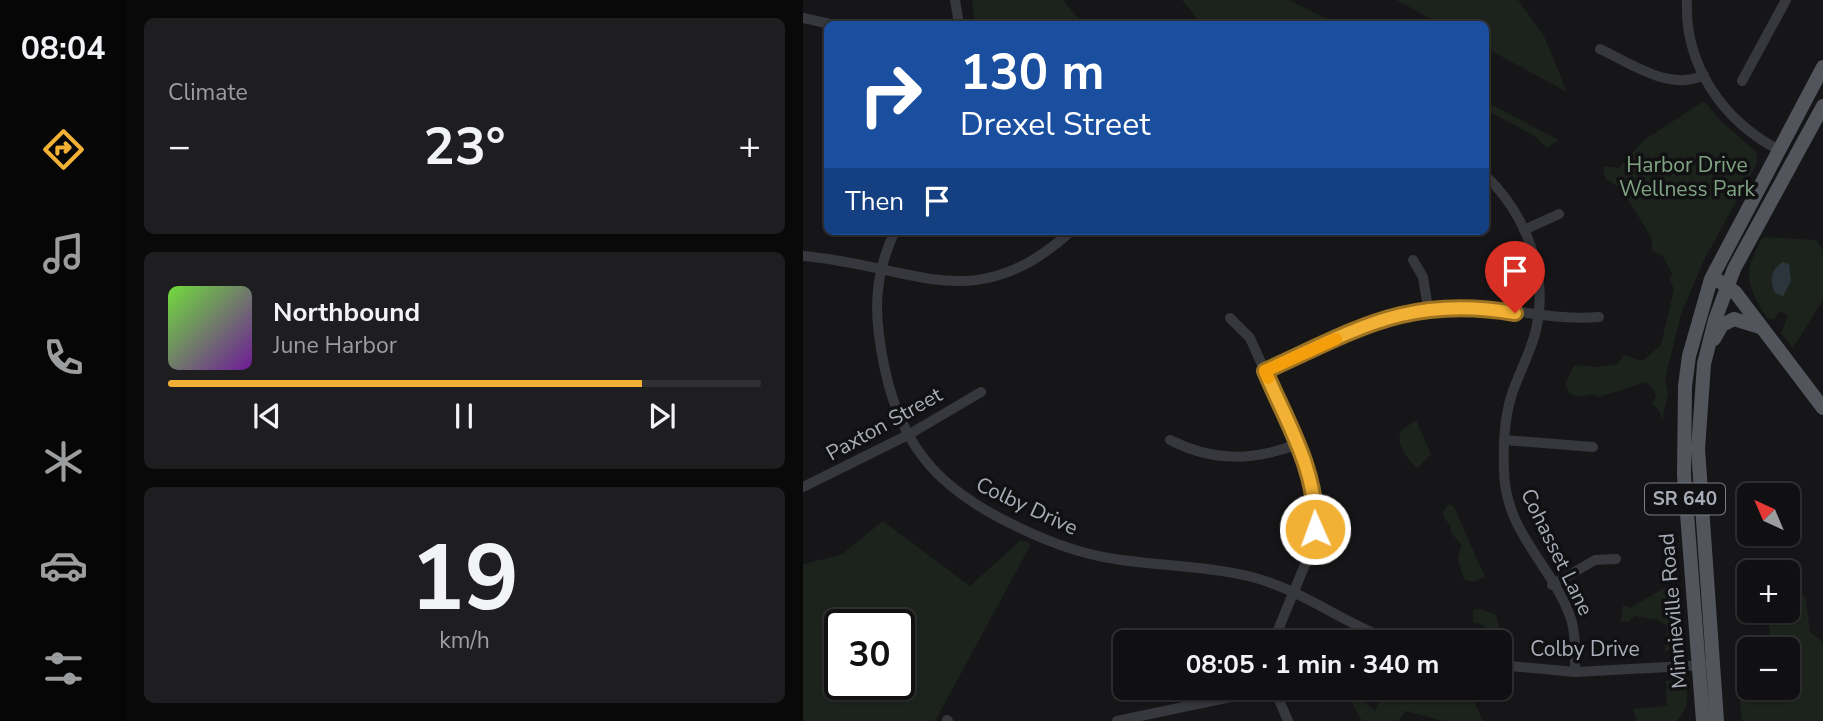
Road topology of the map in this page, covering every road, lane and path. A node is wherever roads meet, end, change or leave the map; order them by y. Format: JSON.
{"nodes":[{"id":1,"x":955,"y":0,"type":"edge"},
{"id":2,"x":1687,"y":0,"type":"edge"},
{"id":3,"x":1786,"y":0,"type":"edge"},
{"id":4,"x":803,"y":18,"type":"edge"},
{"id":5,"x":958,"y":21,"type":"edge"},
{"id":6,"x":824,"y":23,"type":"edge"},
{"id":7,"x":1600,"y":49,"type":"dead end"},
{"id":8,"x":1820,"y":73,"type":"edge"},
{"id":9,"x":1704,"y":75,"type":"junction"},
{"id":10,"x":1742,"y":81,"type":"dead end"},
{"id":11,"x":1823,"y":106,"type":"edge"},
{"id":12,"x":1779,"y":150,"type":"junction"},
{"id":13,"x":1489,"y":179,"type":"edge"},
{"id":14,"x":1558,"y":214,"type":"dead end"},
{"id":15,"x":1525,"y":230,"type":"junction"},
{"id":16,"x":893,"y":235,"type":"edge"},
{"id":17,"x":1066,"y":235,"type":"edge"},
{"id":18,"x":803,"y":256,"type":"edge"},
{"id":19,"x":1413,"y":260,"type":"dead end"},
{"id":20,"x":880,"y":268,"type":"junction"},
{"id":21,"x":1711,"y":279,"type":"junction"},
{"id":22,"x":1727,"y":284,"type":"junction"},
{"id":23,"x":1428,"y":308,"type":"junction"},
{"id":24,"x":1230,"y":317,"type":"dead end"},
{"id":25,"x":1538,"y":317,"type":"junction"},
{"id":26,"x":1599,"y":317,"type":"dead end"},
{"id":27,"x":1761,"y":327,"type":"junction"},
{"id":28,"x":1707,"y":351,"type":"junction"},
{"id":29,"x":1265,"y":371,"type":"junction"},
{"id":30,"x":981,"y":391,"type":"dead end"},
{"id":31,"x":1823,"y":408,"type":"edge"},
{"id":32,"x":908,"y":435,"type":"junction"},
{"id":33,"x":1170,"y":440,"type":"dead end"},
{"id":34,"x":1504,"y":440,"type":"junction"},
{"id":35,"x":1298,"y":444,"type":"junction"},
{"id":36,"x":1593,"y":446,"type":"dead end"},
{"id":37,"x":803,"y":487,"type":"edge"},
{"id":38,"x":1616,"y":559,"type":"dead end"},
{"id":39,"x":1552,"y":584,"type":"junction"},
{"id":40,"x":1292,"y":594,"type":"junction"},
{"id":41,"x":1278,"y":630,"type":"edge"},
{"id":42,"x":1364,"y":630,"type":"edge"},
{"id":43,"x":1706,"y":665,"type":"junction"},
{"id":44,"x":1512,"y":666,"type":"edge"},
{"id":45,"x":1575,"y":672,"type":"junction"},
{"id":46,"x":1223,"y":700,"type":"edge"},
{"id":47,"x":1279,"y":700,"type":"edge"},
{"id":48,"x":1142,"y":719,"type":"edge"},
{"id":49,"x":1117,"y":721,"type":"edge"},
{"id":50,"x":1288,"y":721,"type":"edge"},
{"id":51,"x":1703,"y":721,"type":"edge"},
{"id":52,"x":1717,"y":721,"type":"edge"}],
"edges":[{"from":1,"to":5,"type":"street"},
{"from":2,"to":9,"type":"street"},
{"from":3,"to":10,"type":"street"},
{"from":4,"to":6,"type":"street"},
{"from":7,"to":9,"type":"street"},
{"from":8,"to":12,"type":"main road","name":"Minnieville Road","number":"SR 640"},
{"from":8,"to":22,"type":"main road"},
{"from":9,"to":12,"type":"street"},
{"from":11,"to":22,"type":"main road","name":"Minnieville Road","number":"SR 640"},
{"from":12,"to":21,"type":"main road","name":"Minnieville Road","number":"SR 640"},
{"from":13,"to":15,"type":"street","name":"Cohasset Lane"},
{"from":14,"to":15,"type":"street"},
{"from":15,"to":25,"type":"street","name":"Cohasset Lane"},
{"from":16,"to":20,"type":"street","name":"Colby Drive"},
{"from":17,"to":20,"type":"street"},
{"from":18,"to":20,"type":"street"},
{"from":19,"to":23,"type":"street"},
{"from":20,"to":32,"type":"street","name":"Colby Drive"},
{"from":21,"to":22,"type":"main road"},
{"from":21,"to":43,"type":"main road","name":"Minnieville Road","number":"SR 640"},
{"from":22,"to":27,"type":"main road"},
{"from":22,"to":28,"type":"main road","name":"Minnieville Road","number":"SR 640"},
{"from":23,"to":25,"type":"street"},
{"from":23,"to":29,"type":"street"},
{"from":24,"to":29,"type":"street"},
{"from":25,"to":26,"type":"street"},
{"from":25,"to":34,"type":"street","name":"Cohasset Lane"},
{"from":27,"to":28,"type":"main road"},
{"from":27,"to":31,"type":"main road"},
{"from":28,"to":43,"type":"main road","name":"Minnieville Road","number":"SR 640"},
{"from":29,"to":35,"type":"street"},
{"from":30,"to":32,"type":"street","name":"Paxton Street"},
{"from":32,"to":37,"type":"street","name":"Paxton Street"},
{"from":32,"to":40,"type":"street","name":"Colby Drive"},
{"from":33,"to":35,"type":"street"},
{"from":34,"to":36,"type":"street"},
{"from":34,"to":39,"type":"street","name":"Cohasset Lane"},
{"from":35,"to":40,"type":"street"},
{"from":38,"to":39,"type":"street"},
{"from":39,"to":45,"type":"street","name":"Cohasset Lane"},
{"from":40,"to":41,"type":"street"},
{"from":40,"to":42,"type":"street","name":"Colby Drive"},
{"from":43,"to":45,"type":"street","name":"Colby Drive"},
{"from":43,"to":51,"type":"main road","name":"Minnieville Road","number":"SR 640"},
{"from":43,"to":52,"type":"main road","name":"Minnieville Road","number":"SR 640"},
{"from":44,"to":45,"type":"street","name":"Colby Drive"},
{"from":46,"to":48,"type":"street"},
{"from":47,"to":50,"type":"street"},
{"from":48,"to":49,"type":"street"}]}
